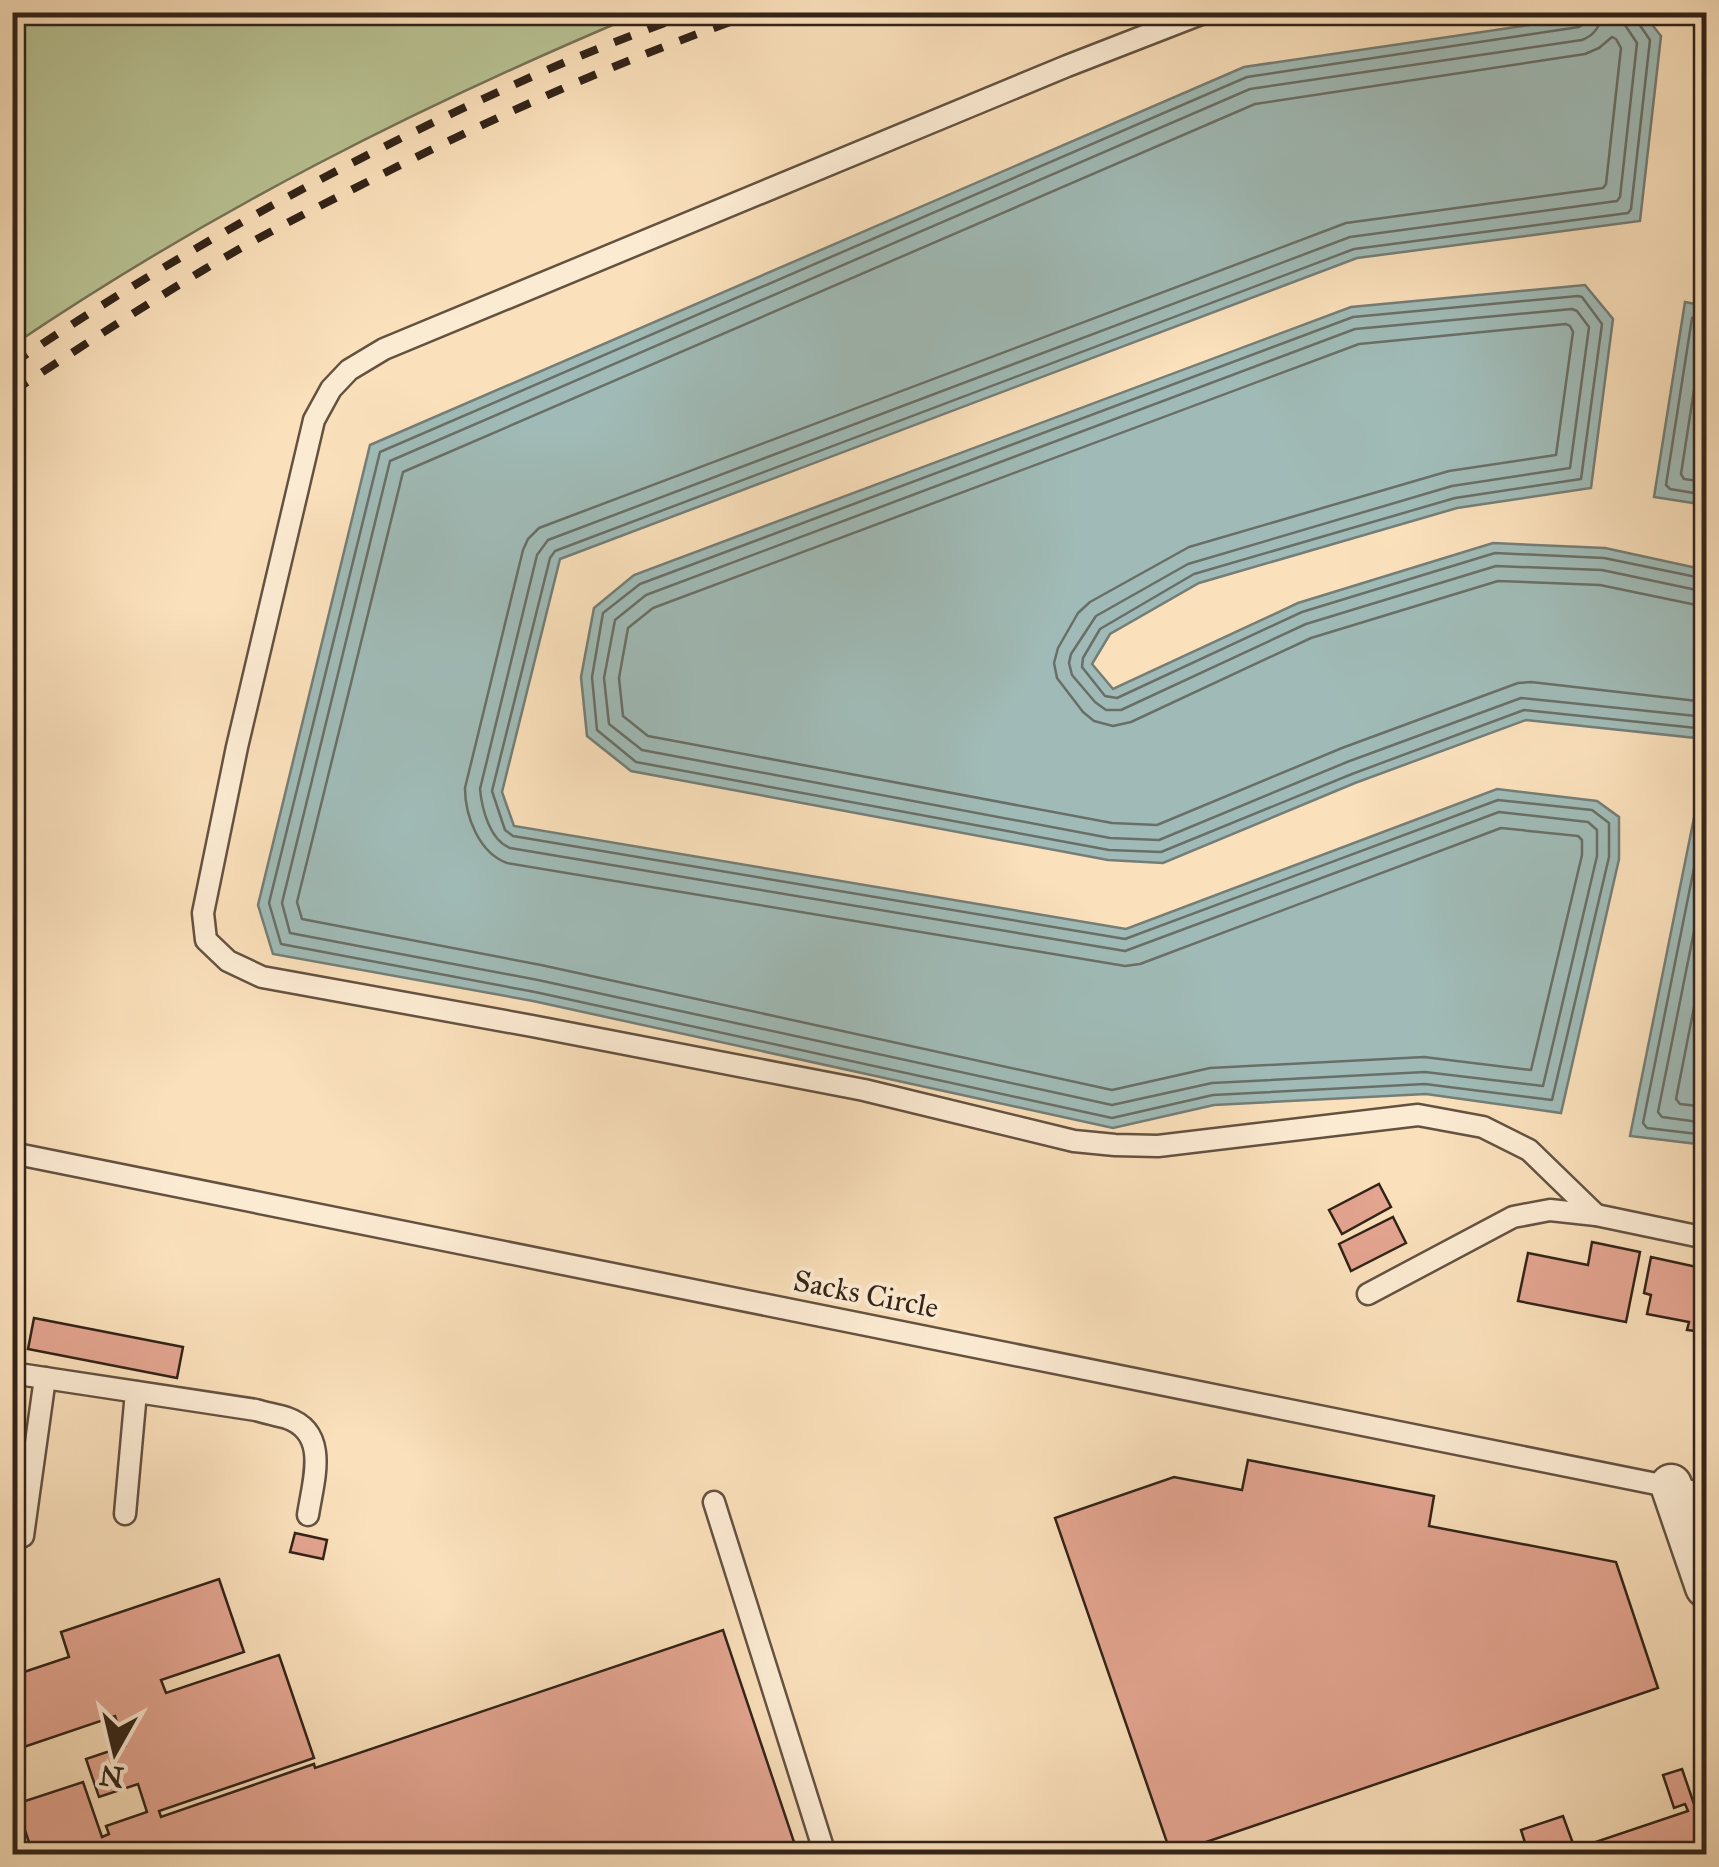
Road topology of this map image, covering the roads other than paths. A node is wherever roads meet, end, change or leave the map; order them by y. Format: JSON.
{"nodes":[{"id":1,"x":1206,"y":12,"type":"edge"},
{"id":2,"x":12,"y":1154,"type":"edge"},
{"id":3,"x":1596,"y":1215,"type":"junction"},
{"id":4,"x":1706,"y":1238,"type":"edge"},
{"id":5,"x":1368,"y":1294,"type":"dead end"},
{"id":6,"x":12,"y":1373,"type":"edge"},
{"id":7,"x":45,"y":1378,"type":"junction"},
{"id":8,"x":136,"y":1392,"type":"junction"},
{"id":9,"x":1689,"y":1490,"type":"edge"},
{"id":10,"x":714,"y":1502,"type":"dead end"},
{"id":11,"x":125,"y":1514,"type":"dead end"},
{"id":12,"x":308,"y":1516,"type":"dead end"},
{"id":13,"x":23,"y":1536,"type":"dead end"},
{"id":14,"x":1706,"y":1586,"type":"edge"},
{"id":15,"x":825,"y":1854,"type":"edge"}],
"edges":[{"from":1,"to":3,"type":"lane"},
{"from":2,"to":9,"type":"lane","name":"Sacks Circle"},
{"from":3,"to":4,"type":"lane"},
{"from":3,"to":5,"type":"lane"},
{"from":6,"to":7,"type":"lane"},
{"from":7,"to":8,"type":"lane"},
{"from":7,"to":13,"type":"lane"},
{"from":8,"to":11,"type":"lane"},
{"from":8,"to":12,"type":"lane"},
{"from":9,"to":14,"type":"street"},
{"from":10,"to":15,"type":"lane"}]}
